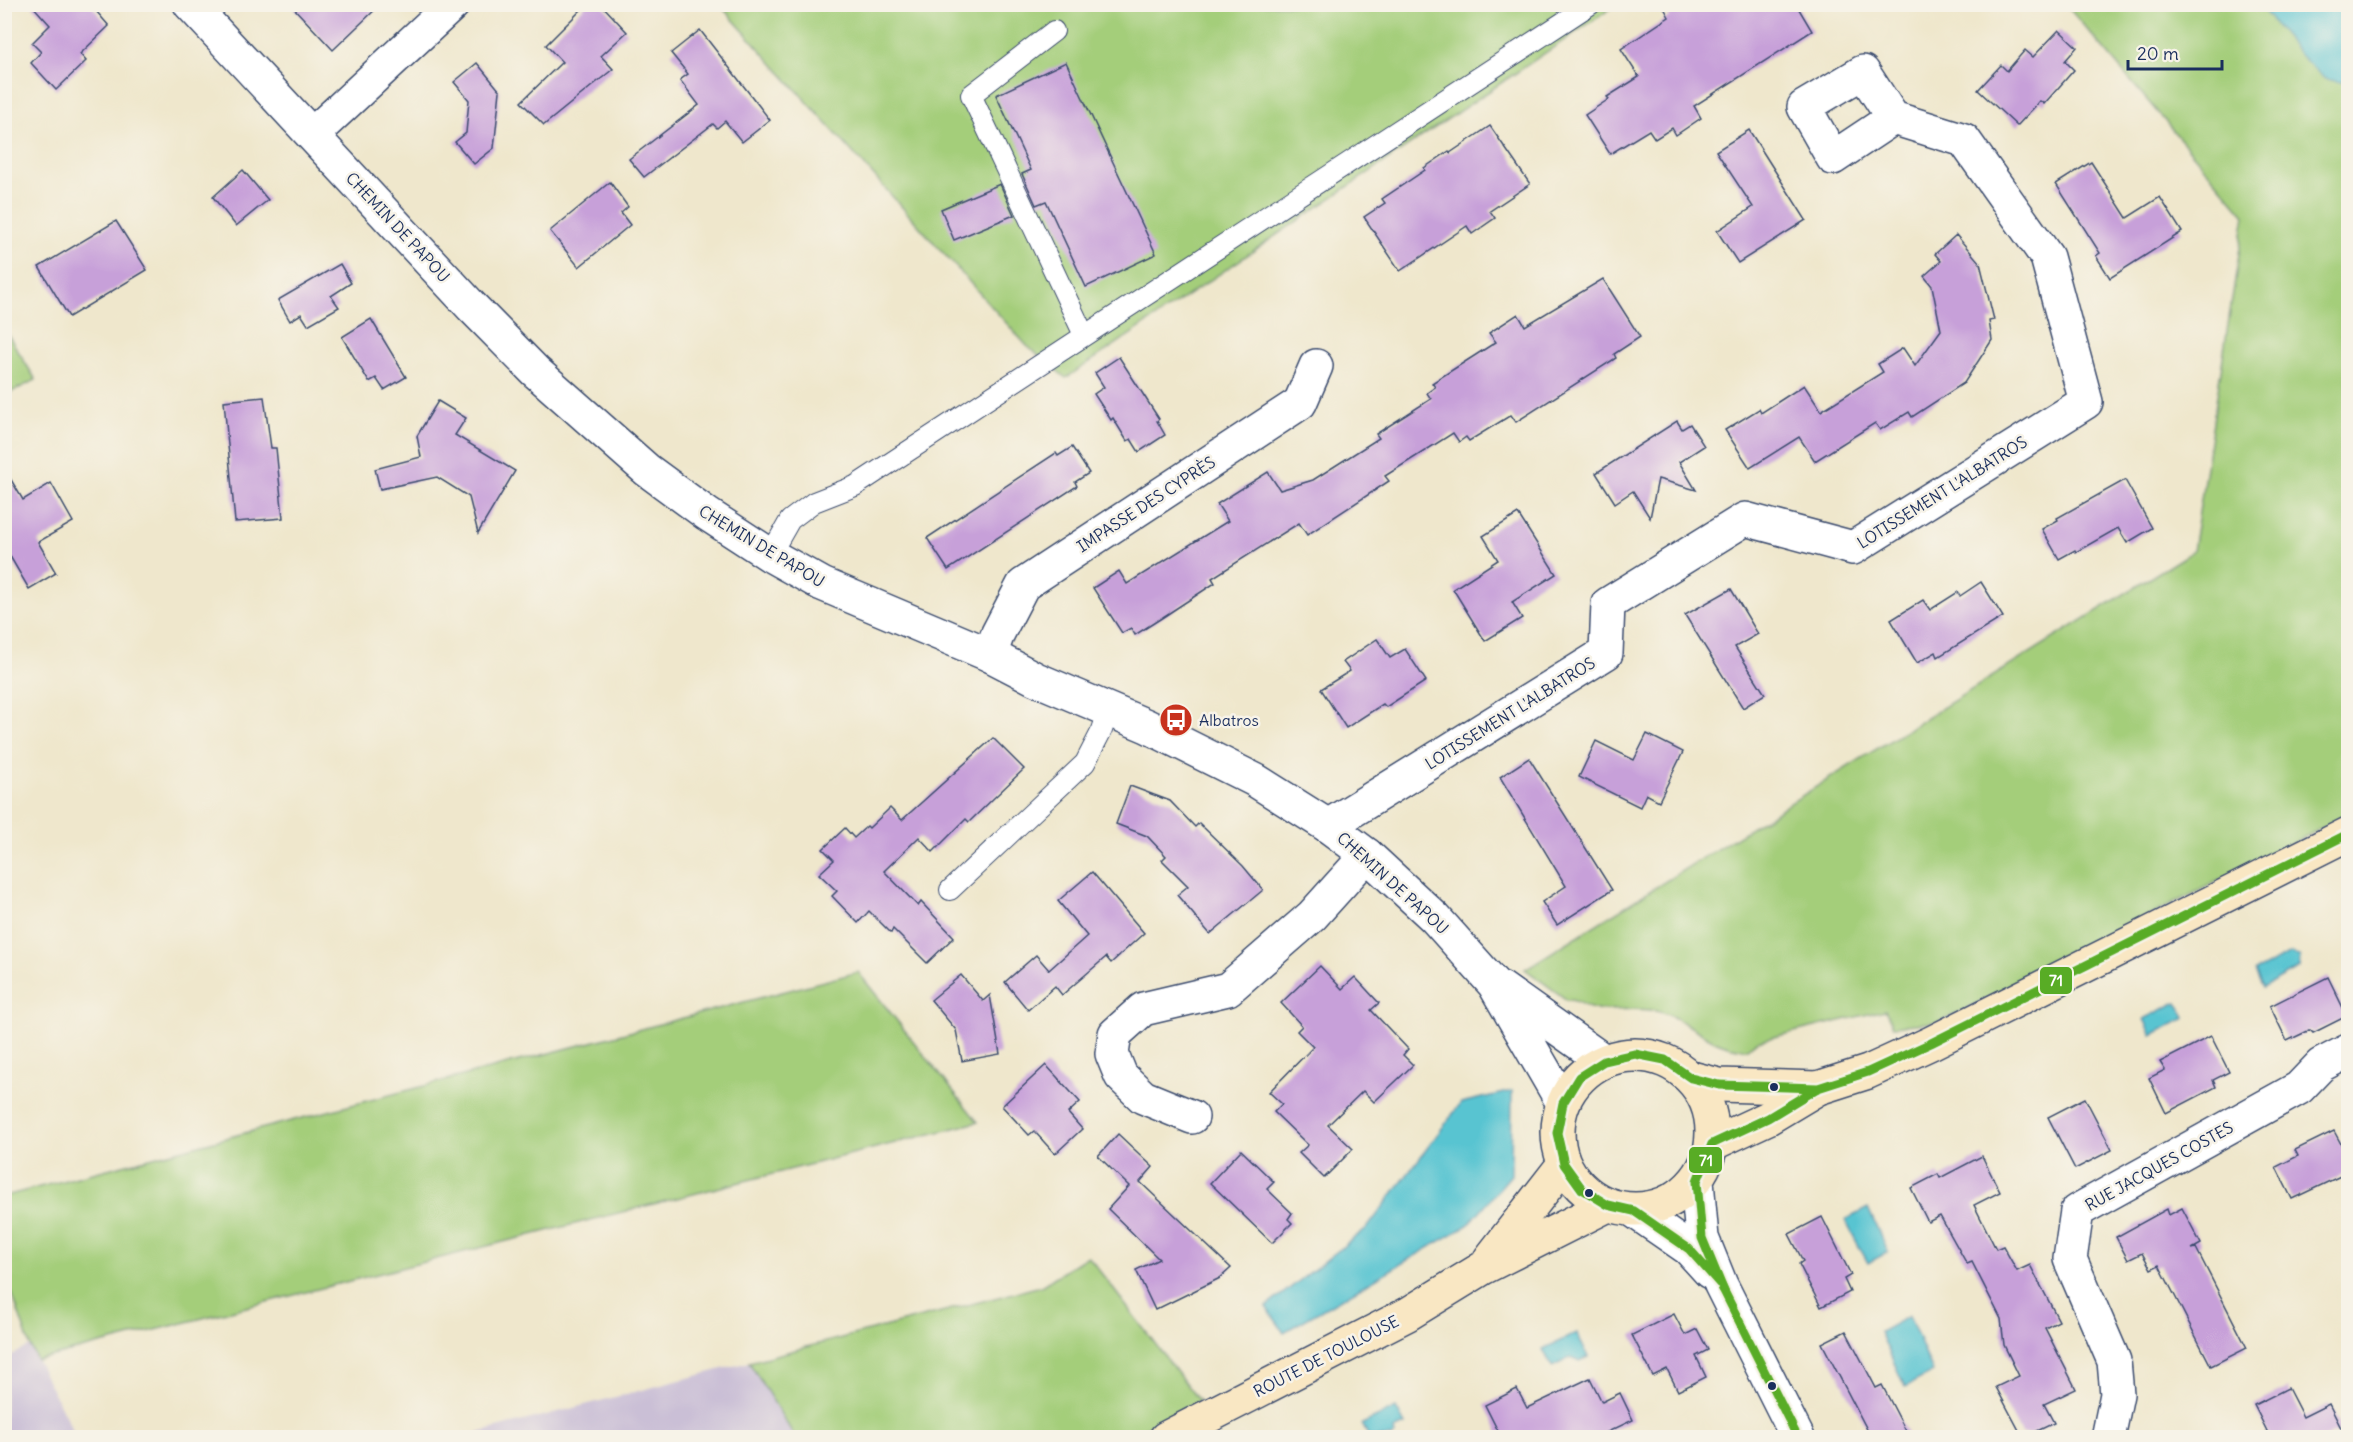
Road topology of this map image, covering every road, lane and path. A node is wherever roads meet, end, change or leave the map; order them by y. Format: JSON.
{"nodes":[{"id":1,"x":190,"y":4,"type":"edge"},
{"id":2,"x":453,"y":4,"type":"edge"},
{"id":3,"x":1591,"y":4,"type":"edge"},
{"id":4,"x":1054,"y":31,"type":"dead end"},
{"id":5,"x":1893,"y":118,"type":"dead end"},
{"id":6,"x":313,"y":134,"type":"junction"},
{"id":7,"x":1084,"y":335,"type":"junction"},
{"id":8,"x":1316,"y":366,"type":"dead end"},
{"id":9,"x":770,"y":555,"type":"junction"},
{"id":10,"x":990,"y":655,"type":"junction"},
{"id":11,"x":1109,"y":710,"type":"junction"},
{"id":12,"x":1328,"y":826,"type":"junction"},
{"id":13,"x":2349,"y":834,"type":"edge"},
{"id":14,"x":1367,"y":855,"type":"junction"},
{"id":15,"x":950,"y":890,"type":"dead end"},
{"id":16,"x":1494,"y":984,"type":"junction"},
{"id":17,"x":2349,"y":1052,"type":"edge"},
{"id":18,"x":1604,"y":1060,"type":"junction"},
{"id":19,"x":1691,"y":1078,"type":"junction"},
{"id":20,"x":1818,"y":1088,"type":"junction"},
{"id":21,"x":1563,"y":1103,"type":"junction"},
{"id":22,"x":1192,"y":1117,"type":"dead end"},
{"id":23,"x":1712,"y":1144,"type":"junction"},
{"id":24,"x":1564,"y":1164,"type":"junction"},
{"id":25,"x":1696,"y":1181,"type":"junction"},
{"id":26,"x":1621,"y":1208,"type":"junction"},
{"id":27,"x":1483,"y":1268,"type":"junction"},
{"id":28,"x":1721,"y":1285,"type":"junction"},
{"id":29,"x":1166,"y":1437,"type":"edge"},
{"id":30,"x":1798,"y":1437,"type":"edge"},
{"id":31,"x":2108,"y":1437,"type":"edge"}],
"edges":[{"from":1,"to":6,"type":"street","name":"CHEMIN DE PAPOU"},
{"from":2,"to":6,"type":"street"},
{"from":3,"to":7,"type":"lane"},
{"from":4,"to":7,"type":"lane"},
{"from":5,"to":12,"type":"street","name":"LOTISSEMENT L'ALBATROS"},
{"from":6,"to":9,"type":"street","name":"CHEMIN DE PAPOU"},
{"from":7,"to":9,"type":"lane"},
{"from":8,"to":10,"type":"street","name":"IMPASSE DES CYPRÈS"},
{"from":9,"to":10,"type":"street","name":"CHEMIN DE PAPOU"},
{"from":10,"to":11,"type":"street","name":"CHEMIN DE PAPOU"},
{"from":11,"to":12,"type":"street","name":"CHEMIN DE PAPOU"},
{"from":11,"to":15,"type":"lane"},
{"from":12,"to":14,"type":"street","name":"CHEMIN DE PAPOU"},
{"from":13,"to":20,"type":"main road"},
{"from":14,"to":16,"type":"street","name":"CHEMIN DE PAPOU"},
{"from":14,"to":22,"type":"street"},
{"from":16,"to":18,"type":"street","name":"CHEMIN DE PAPOU"},
{"from":16,"to":21,"type":"street","name":"CHEMIN DE PAPOU"},
{"from":17,"to":31,"type":"street","name":"RUE JACQUES COSTES"},
{"from":18,"to":19,"type":"main road"},
{"from":18,"to":21,"type":"main road"},
{"from":19,"to":20,"type":"main road"},
{"from":19,"to":23,"type":"main road"},
{"from":20,"to":23,"type":"main road"},
{"from":21,"to":24,"type":"main road"},
{"from":23,"to":25,"type":"main road"},
{"from":24,"to":26,"type":"main road"},
{"from":24,"to":27,"type":"main road","name":"ROUTE DE TOULOUSE"},
{"from":25,"to":26,"type":"main road"},
{"from":25,"to":28,"type":"street"},
{"from":26,"to":27,"type":"main road","name":"ROUTE DE TOULOUSE"},
{"from":26,"to":28,"type":"street"},
{"from":27,"to":29,"type":"main road","name":"ROUTE DE TOULOUSE"},
{"from":28,"to":30,"type":"street"}]}
